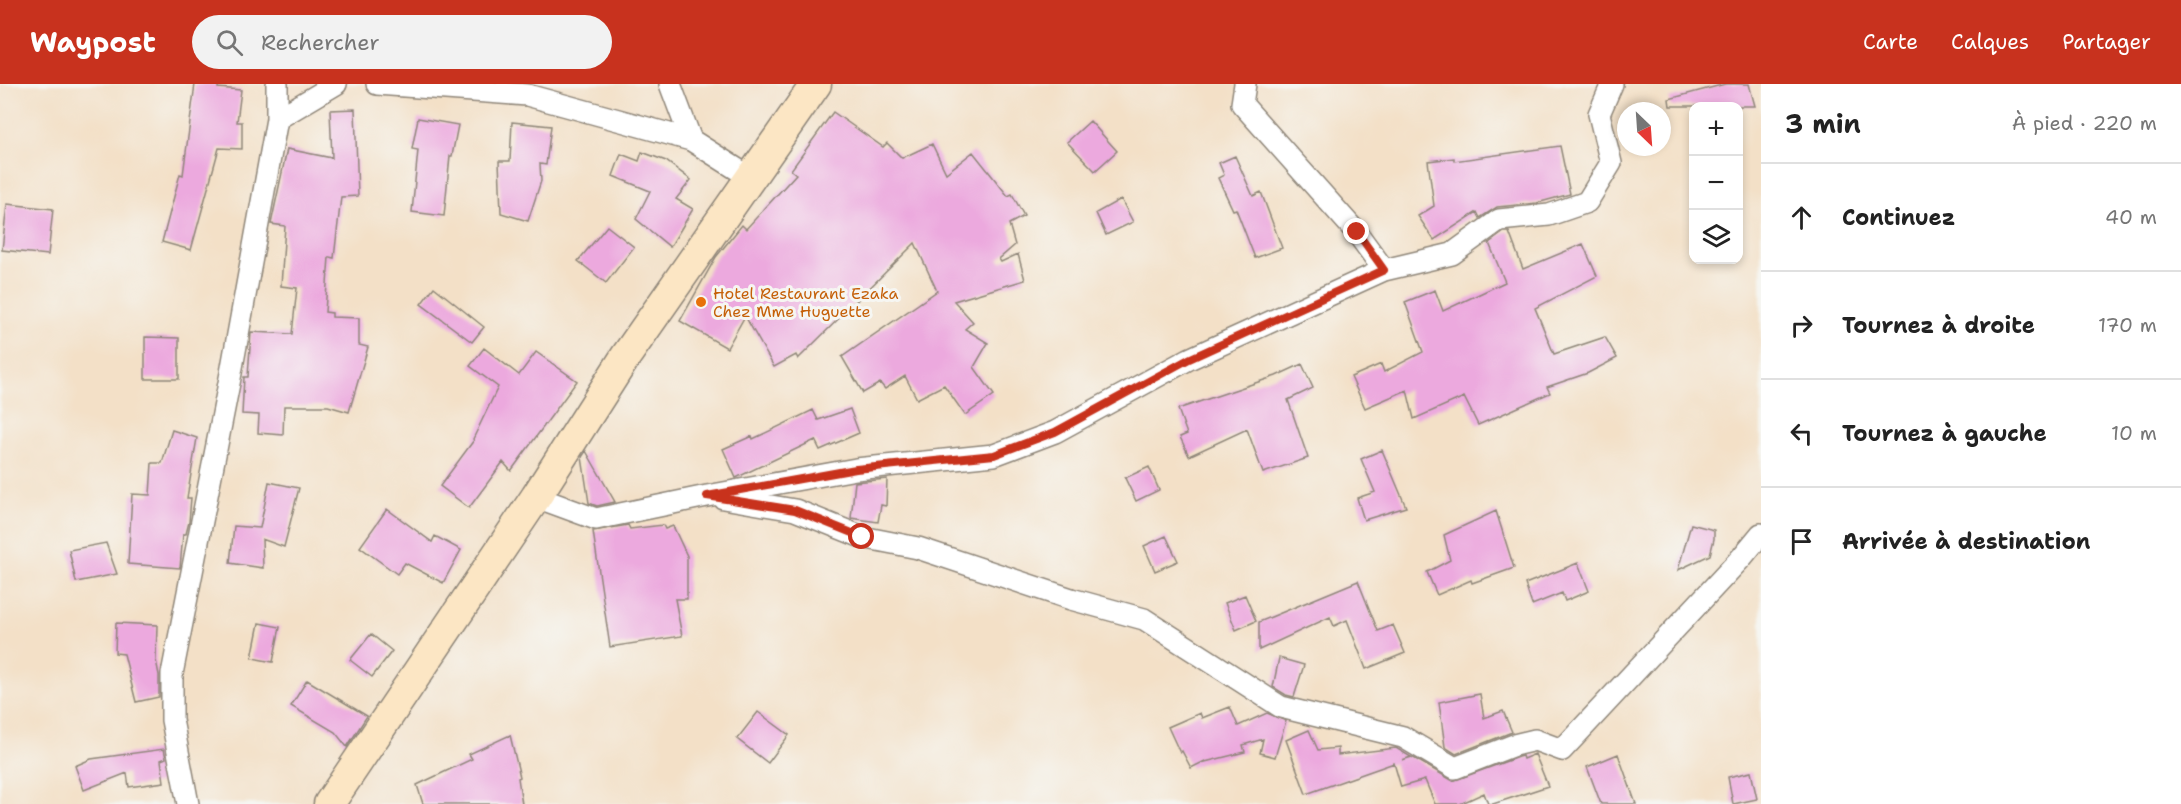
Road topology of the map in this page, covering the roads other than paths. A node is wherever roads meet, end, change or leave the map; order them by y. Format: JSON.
{"nodes":[{"id":1,"x":278,"y":84,"type":"edge"},
{"id":2,"x":336,"y":84,"type":"edge"},
{"id":3,"x":377,"y":84,"type":"edge"},
{"id":4,"x":670,"y":84,"type":"edge"},
{"id":5,"x":816,"y":84,"type":"edge"},
{"id":6,"x":1245,"y":84,"type":"edge"},
{"id":7,"x":1612,"y":84,"type":"edge"},
{"id":8,"x":277,"y":119,"type":"junction"},
{"id":9,"x":691,"y":140,"type":"junction"},
{"id":10,"x":751,"y":178,"type":"junction"},
{"id":11,"x":1384,"y":270,"type":"junction"},
{"id":12,"x":707,"y":496,"type":"junction"},
{"id":13,"x":536,"y":497,"type":"junction"},
{"id":14,"x":1761,"y":534,"type":"edge"},
{"id":15,"x":188,"y":804,"type":"edge"},
{"id":16,"x":329,"y":804,"type":"edge"}],
"edges":[{"from":1,"to":8,"type":"street"},
{"from":2,"to":8,"type":"street"},
{"from":3,"to":9,"type":"street"},
{"from":4,"to":9,"type":"street"},
{"from":5,"to":10,"type":"street"},
{"from":6,"to":11,"type":"street"},
{"from":7,"to":11,"type":"street"},
{"from":8,"to":15,"type":"street"},
{"from":9,"to":10,"type":"street"},
{"from":10,"to":13,"type":"street"},
{"from":11,"to":12,"type":"street"},
{"from":12,"to":13,"type":"street"},
{"from":12,"to":14,"type":"street"},
{"from":13,"to":16,"type":"street"}]}
